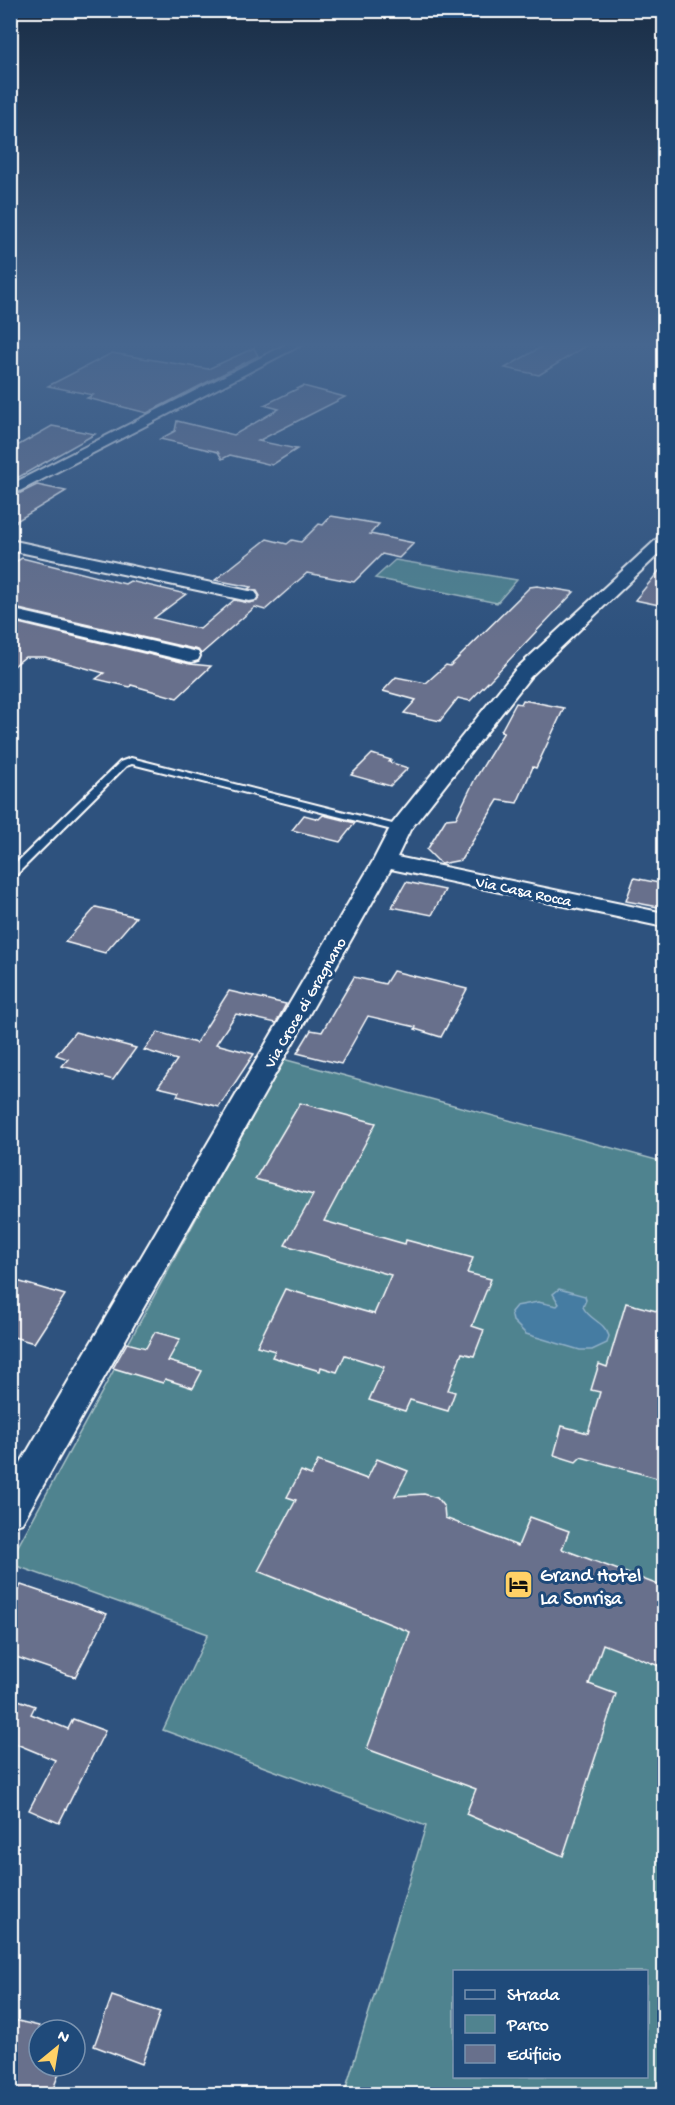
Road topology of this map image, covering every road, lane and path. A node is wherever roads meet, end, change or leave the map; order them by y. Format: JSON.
{"nodes":[{"id":1,"x":107,"y":441,"type":"edge"},
{"id":2,"x":10,"y":491,"type":"edge"},
{"id":3,"x":664,"y":541,"type":"edge"},
{"id":4,"x":10,"y":545,"type":"edge"},
{"id":5,"x":249,"y":596,"type":"dead end"},
{"id":6,"x":10,"y":614,"type":"edge"},
{"id":7,"x":191,"y":656,"type":"dead end"},
{"id":8,"x":400,"y":829,"type":"junction"},
{"id":9,"x":384,"y":861,"type":"junction"},
{"id":10,"x":10,"y":875,"type":"edge"},
{"id":11,"x":664,"y":920,"type":"edge"},
{"id":12,"x":21,"y":1475,"type":"edge"},
{"id":13,"x":10,"y":1513,"type":"edge"}],
"edges":[{"from":1,"to":2,"type":"street"},
{"from":3,"to":8,"type":"street","name":"Via Croce di Gragnano"},
{"from":4,"to":5,"type":"street"},
{"from":6,"to":7,"type":"street"},
{"from":8,"to":9,"type":"street","name":"Via Croce di Gragnano"},
{"from":8,"to":10,"type":"lane"},
{"from":9,"to":11,"type":"street","name":"Via Casa Rocca"},
{"from":9,"to":12,"type":"street","name":"Via Croce di Gragnano"},
{"from":12,"to":13,"type":"street","name":"Via Croce di Gragnano"}]}
